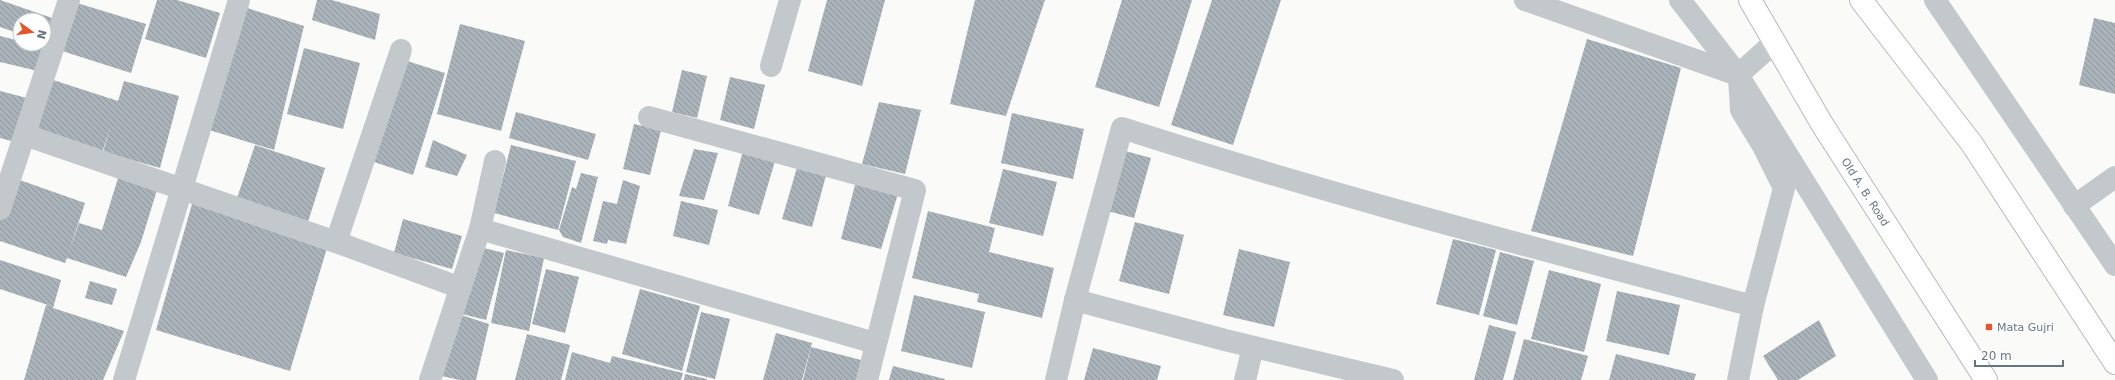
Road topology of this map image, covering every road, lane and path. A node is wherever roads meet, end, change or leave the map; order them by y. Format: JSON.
{"nodes":[{"id":1,"x":69,"y":0,"type":"edge"},
{"id":2,"x":239,"y":0,"type":"edge"},
{"id":3,"x":790,"y":0,"type":"edge"},
{"id":4,"x":1525,"y":0,"type":"edge"},
{"id":5,"x":1680,"y":0,"type":"edge"},
{"id":6,"x":1750,"y":0,"type":"edge"},
{"id":7,"x":1862,"y":0,"type":"edge"},
{"id":8,"x":1935,"y":0,"type":"edge"},
{"id":9,"x":1774,"y":42,"type":"junction"},
{"id":10,"x":401,"y":50,"type":"dead end"},
{"id":11,"x":771,"y":66,"type":"dead end"},
{"id":12,"x":1738,"y":75,"type":"junction"},
{"id":13,"x":649,"y":117,"type":"dead end"},
{"id":14,"x":25,"y":135,"type":"junction"},
{"id":15,"x":495,"y":161,"type":"dead end"},
{"id":16,"x":2115,"y":178,"type":"edge"},
{"id":17,"x":181,"y":189,"type":"junction"},
{"id":18,"x":2074,"y":206,"type":"junction"},
{"id":19,"x":0,"y":209,"type":"edge"},
{"id":20,"x":480,"y":229,"type":"junction"},
{"id":21,"x":336,"y":242,"type":"junction"},
{"id":22,"x":2115,"y":265,"type":"edge"},
{"id":23,"x":461,"y":288,"type":"junction"},
{"id":24,"x":1075,"y":300,"type":"junction"},
{"id":25,"x":1753,"y":306,"type":"junction"},
{"id":26,"x":875,"y":343,"type":"junction"},
{"id":27,"x":1253,"y":347,"type":"junction"},
{"id":28,"x":2115,"y":363,"type":"edge"},
{"id":29,"x":124,"y":380,"type":"edge"},
{"id":30,"x":430,"y":380,"type":"edge"},
{"id":31,"x":867,"y":380,"type":"edge"},
{"id":32,"x":1056,"y":380,"type":"edge"},
{"id":33,"x":1245,"y":380,"type":"edge"},
{"id":34,"x":1393,"y":380,"type":"edge"},
{"id":35,"x":1738,"y":380,"type":"edge"},
{"id":36,"x":1927,"y":380,"type":"edge"},
{"id":37,"x":1986,"y":380,"type":"edge"}],
"edges":[{"from":1,"to":14,"type":"street"},
{"from":2,"to":17,"type":"street"},
{"from":3,"to":11,"type":"street"},
{"from":4,"to":12,"type":"street"},
{"from":5,"to":12,"type":"street"},
{"from":6,"to":9,"type":"main road","name":"Old A. B. Road"},
{"from":7,"to":28,"type":"main road"},
{"from":8,"to":18,"type":"street"},
{"from":9,"to":12,"type":"street"},
{"from":9,"to":37,"type":"main road","name":"Old A. B. Road"},
{"from":10,"to":21,"type":"street"},
{"from":12,"to":25,"type":"street"},
{"from":12,"to":36,"type":"street"},
{"from":13,"to":26,"type":"street"},
{"from":14,"to":17,"type":"street"},
{"from":14,"to":19,"type":"street"},
{"from":15,"to":20,"type":"street"},
{"from":16,"to":18,"type":"street"},
{"from":17,"to":21,"type":"street"},
{"from":17,"to":29,"type":"street"},
{"from":18,"to":22,"type":"street"},
{"from":20,"to":23,"type":"street"},
{"from":20,"to":26,"type":"street"},
{"from":21,"to":23,"type":"street"},
{"from":23,"to":30,"type":"street"},
{"from":24,"to":25,"type":"street"},
{"from":24,"to":27,"type":"street"},
{"from":24,"to":32,"type":"street"},
{"from":25,"to":35,"type":"street"},
{"from":26,"to":31,"type":"street"},
{"from":27,"to":33,"type":"street"},
{"from":27,"to":34,"type":"street"}]}
